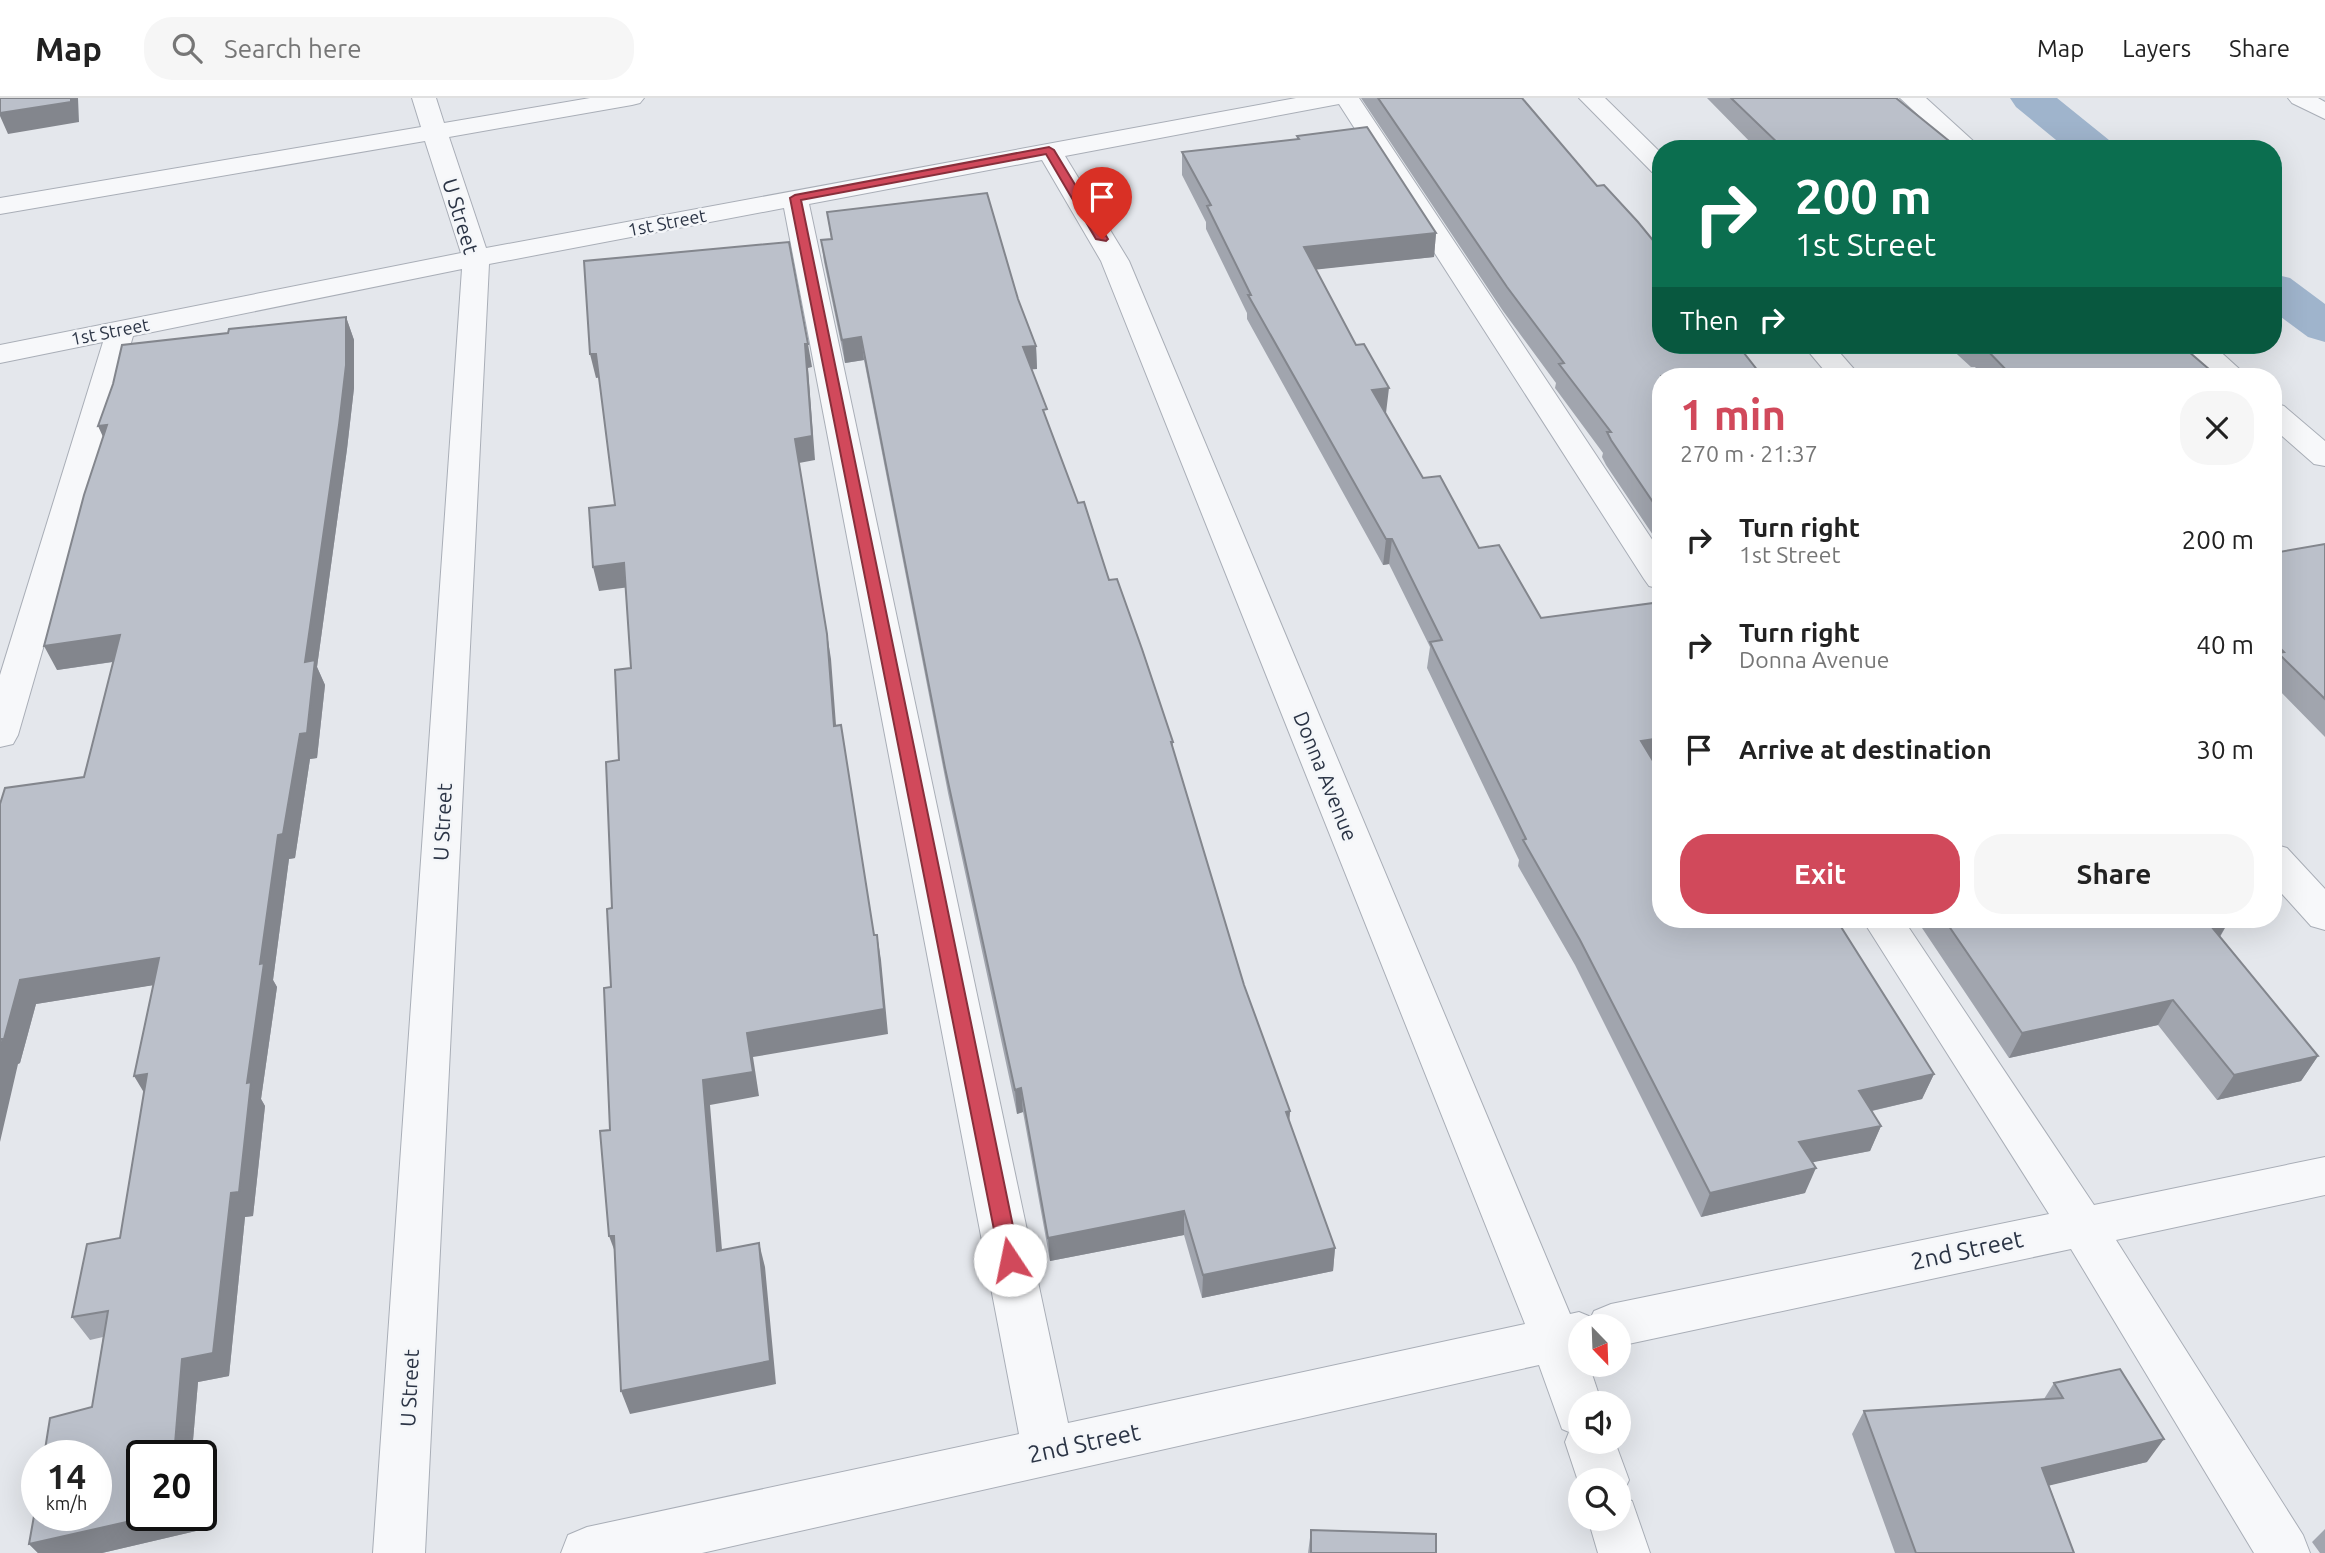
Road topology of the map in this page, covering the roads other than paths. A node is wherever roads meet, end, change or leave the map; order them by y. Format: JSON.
{"nodes":[{"id":1,"x":632,"y":98,"type":"edge"},
{"id":2,"x":1335,"y":98,"type":"edge"},
{"id":3,"x":1347,"y":98,"type":"edge"},
{"id":4,"x":1591,"y":98,"type":"edge"},
{"id":5,"x":1912,"y":98,"type":"edge"},
{"id":6,"x":2300,"y":98,"type":"edge"},
{"id":7,"x":2325,"y":112,"type":"edge"},
{"id":8,"x":430,"y":115,"type":"edge"},
{"id":9,"x":1960,"y":140,"type":"edge"},
{"id":10,"x":1049,"y":150,"type":"junction"},
{"id":11,"x":1652,"y":158,"type":"edge"},
{"id":12,"x":795,"y":198,"type":"junction"},
{"id":13,"x":0,"y":206,"type":"edge"},
{"id":14,"x":475,"y":258,"type":"junction"},
{"id":15,"x":121,"y":329,"type":"junction"},
{"id":16,"x":0,"y":354,"type":"edge"},
{"id":17,"x":1825,"y":354,"type":"edge"},
{"id":18,"x":2206,"y":354,"type":"edge"},
{"id":19,"x":1838,"y":368,"type":"edge"},
{"id":20,"x":2223,"y":368,"type":"edge"},
{"id":21,"x":2282,"y":420,"type":"edge"},
{"id":22,"x":2325,"y":457,"type":"edge"},
{"id":23,"x":1652,"y":565,"type":"edge"},
{"id":24,"x":0,"y":735,"type":"edge"},
{"id":25,"x":2282,"y":868,"type":"edge"},
{"id":26,"x":2325,"y":915,"type":"edge"},
{"id":27,"x":1888,"y":928,"type":"edge"},
{"id":28,"x":2325,"y":1176,"type":"edge"},
{"id":29,"x":2082,"y":1226,"type":"junction"},
{"id":30,"x":1631,"y":1322,"type":"edge"},
{"id":31,"x":1568,"y":1337,"type":"edge"},
{"id":32,"x":1048,"y":1451,"type":"junction"},
{"id":33,"x":1618,"y":1531,"type":"edge"},
{"id":34,"x":399,"y":1553,"type":"edge"},
{"id":35,"x":587,"y":1553,"type":"edge"},
{"id":36,"x":1624,"y":1553,"type":"edge"},
{"id":37,"x":2284,"y":1553,"type":"edge"}],
"edges":[{"from":1,"to":8,"type":"street"},
{"from":2,"to":10,"type":"street","name":"1st Street"},
{"from":3,"to":23,"type":"street"},
{"from":4,"to":11,"type":"street"},
{"from":5,"to":9,"type":"street"},
{"from":6,"to":7,"type":"street"},
{"from":8,"to":13,"type":"street"},
{"from":8,"to":14,"type":"street","name":"U Street"},
{"from":10,"to":12,"type":"street","name":"1st Street"},
{"from":10,"to":31,"type":"street","name":"Donna Avenue"},
{"from":12,"to":14,"type":"street","name":"1st Street"},
{"from":12,"to":32,"type":"street"},
{"from":14,"to":15,"type":"street","name":"1st Street"},
{"from":14,"to":34,"type":"street","name":"U Street"},
{"from":15,"to":16,"type":"street","name":"1st Street"},
{"from":15,"to":24,"type":"street"},
{"from":17,"to":19,"type":"street"},
{"from":18,"to":20,"type":"street"},
{"from":21,"to":22,"type":"street"},
{"from":25,"to":26,"type":"street"},
{"from":27,"to":29,"type":"street"},
{"from":28,"to":29,"type":"street","name":"2nd Street"},
{"from":29,"to":30,"type":"street","name":"2nd Street"},
{"from":29,"to":37,"type":"street"},
{"from":31,"to":32,"type":"street","name":"2nd Street"},
{"from":32,"to":35,"type":"street","name":"2nd Street"},
{"from":33,"to":36,"type":"street"}]}
